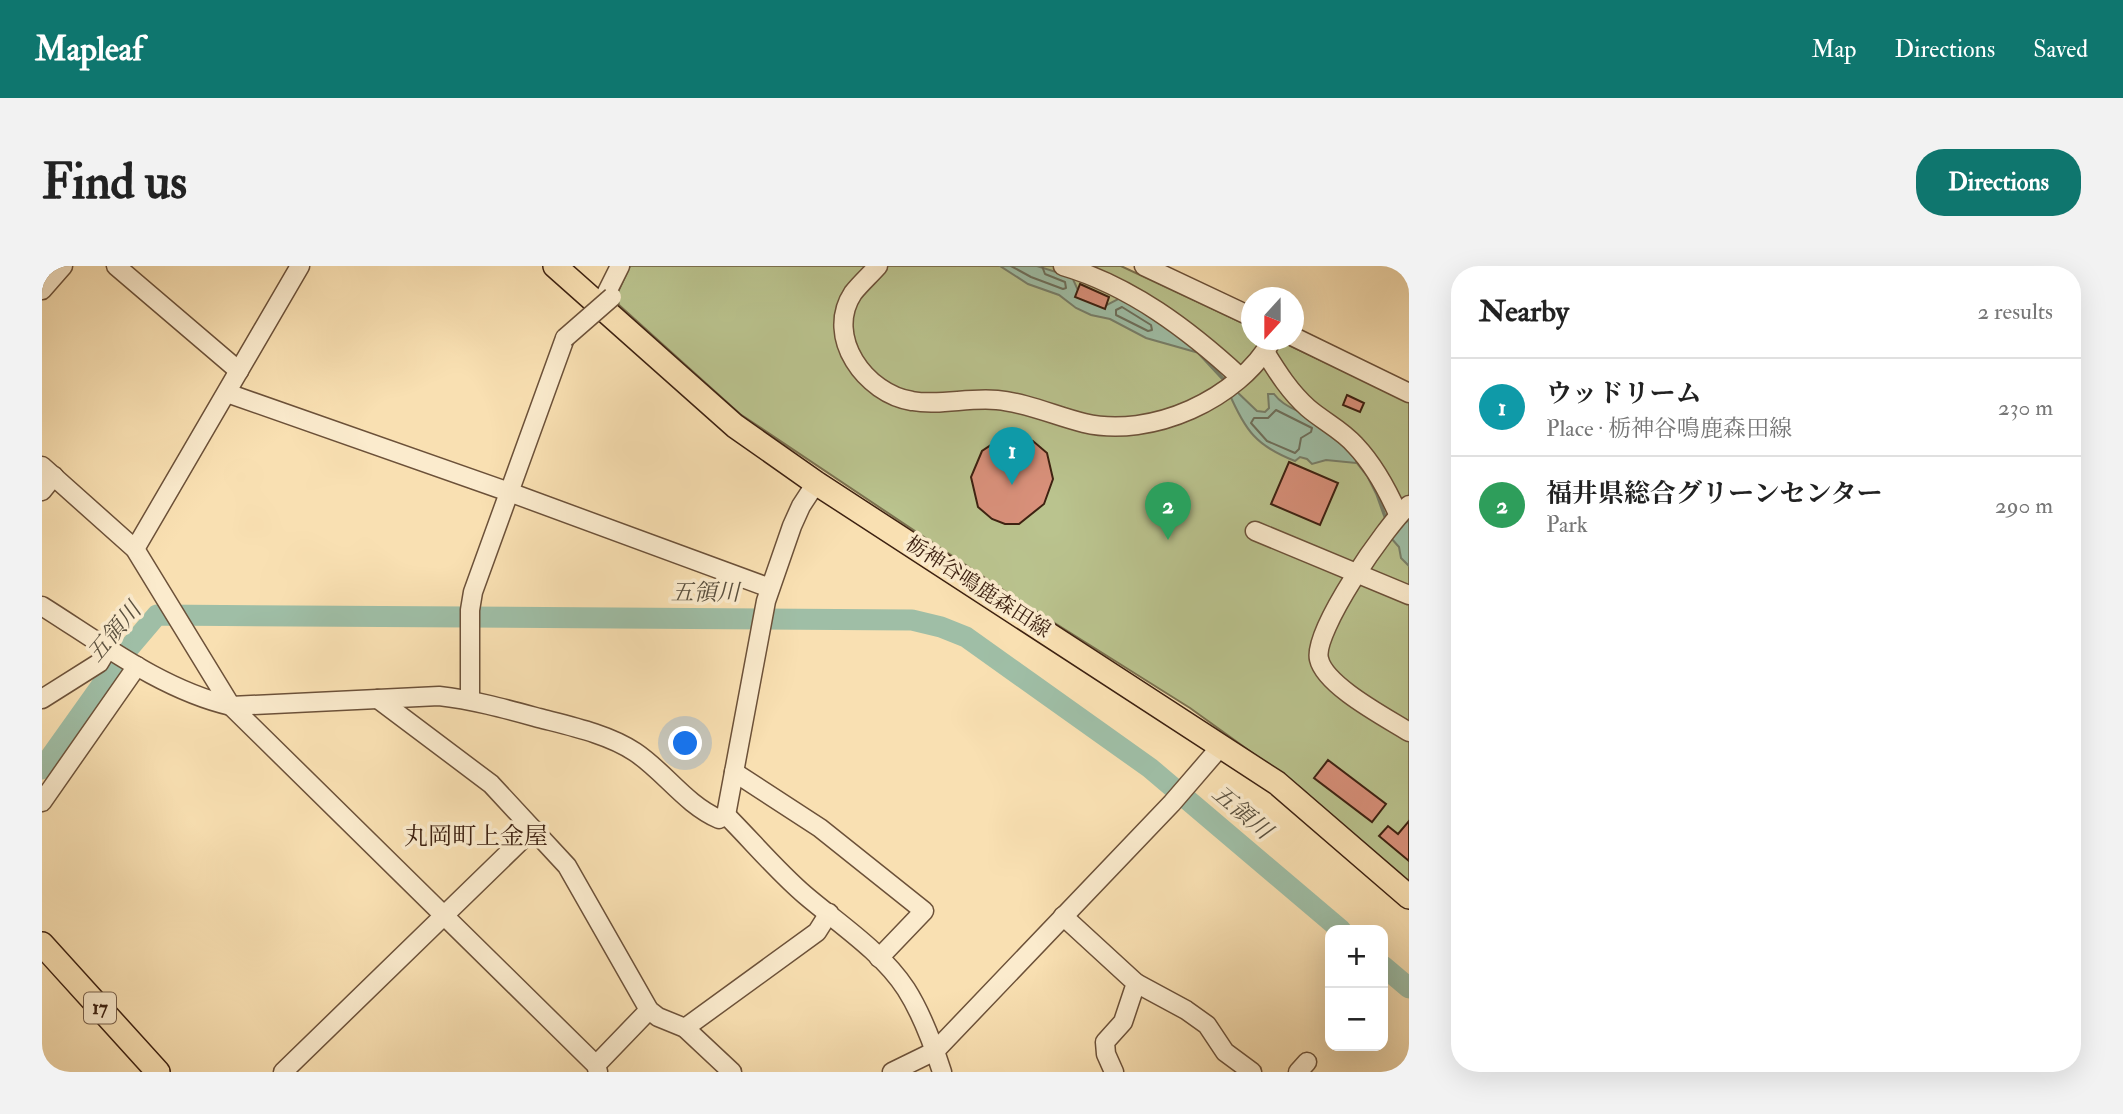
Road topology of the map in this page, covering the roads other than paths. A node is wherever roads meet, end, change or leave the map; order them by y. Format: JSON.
{"nodes":[{"id":1,"x":63,"y":266,"type":"edge"},
{"id":2,"x":116,"y":266,"type":"edge"},
{"id":3,"x":300,"y":266,"type":"edge"},
{"id":4,"x":555,"y":266,"type":"edge"},
{"id":5,"x":620,"y":266,"type":"edge"},
{"id":6,"x":878,"y":266,"type":"edge"},
{"id":7,"x":1063,"y":266,"type":"edge"},
{"id":8,"x":1144,"y":266,"type":"edge"},
{"id":9,"x":42,"y":290,"type":"edge"},
{"id":10,"x":606,"y":302,"type":"junction"},
{"id":11,"x":1241,"y":312,"type":"edge"},
{"id":12,"x":1304,"y":342,"type":"edge"},
{"id":13,"x":1264,"y":350,"type":"edge"},
{"id":14,"x":1270,"y":350,"type":"edge"},
{"id":15,"x":239,"y":372,"type":"junction"},
{"id":16,"x":1240,"y":377,"type":"junction"},
{"id":17,"x":228,"y":393,"type":"junction"},
{"id":18,"x":1409,"y":393,"type":"edge"},
{"id":19,"x":48,"y":471,"type":"edge"},
{"id":20,"x":816,"y":483,"type":"junction"},
{"id":21,"x":42,"y":491,"type":"edge"},
{"id":22,"x":509,"y":492,"type":"junction"},
{"id":23,"x":1404,"y":510,"type":"edge"},
{"id":24,"x":1255,"y":531,"type":"dead end"},
{"id":25,"x":135,"y":549,"type":"junction"},
{"id":26,"x":1357,"y":573,"type":"junction"},
{"id":27,"x":770,"y":588,"type":"junction"},
{"id":28,"x":1409,"y":595,"type":"edge"},
{"id":29,"x":42,"y":606,"type":"edge"},
{"id":30,"x":108,"y":648,"type":"junction"},
{"id":31,"x":137,"y":666,"type":"junction"},
{"id":32,"x":42,"y":699,"type":"edge"},
{"id":33,"x":378,"y":699,"type":"junction"},
{"id":34,"x":470,"y":700,"type":"junction"},
{"id":35,"x":231,"y":706,"type":"junction"},
{"id":36,"x":1409,"y":732,"type":"edge"},
{"id":37,"x":1222,"y":745,"type":"junction"},
{"id":38,"x":734,"y":772,"type":"junction"},
{"id":39,"x":42,"y":802,"type":"edge"},
{"id":40,"x":726,"y":815,"type":"junction"},
{"id":41,"x":533,"y":829,"type":"junction"},
{"id":42,"x":1409,"y":897,"type":"edge"},
{"id":43,"x":829,"y":913,"type":"junction"},
{"id":44,"x":446,"y":915,"type":"junction"},
{"id":45,"x":1063,"y":916,"type":"junction"},
{"id":46,"x":42,"y":944,"type":"edge"},
{"id":47,"x":879,"y":958,"type":"junction"},
{"id":48,"x":1136,"y":983,"type":"junction"},
{"id":49,"x":649,"y":1010,"type":"junction"},
{"id":50,"x":685,"y":1028,"type":"junction"},
{"id":51,"x":935,"y":1051,"type":"junction"},
{"id":52,"x":597,"y":1069,"type":"edge"},
{"id":53,"x":158,"y":1072,"type":"edge"},
{"id":54,"x":283,"y":1072,"type":"edge"},
{"id":55,"x":732,"y":1072,"type":"edge"},
{"id":56,"x":892,"y":1072,"type":"edge"},
{"id":57,"x":942,"y":1072,"type":"edge"},
{"id":58,"x":1114,"y":1072,"type":"edge"},
{"id":59,"x":1252,"y":1072,"type":"edge"}],
"edges":[{"from":1,"to":9,"type":"street"},
{"from":2,"to":15,"type":"street"},
{"from":3,"to":15,"type":"street"},
{"from":4,"to":10,"type":"main road","name":"栃神谷鳴鹿森田線"},
{"from":5,"to":10,"type":"street"},
{"from":6,"to":16,"type":"street"},
{"from":7,"to":16,"type":"street"},
{"from":8,"to":11,"type":"street"},
{"from":10,"to":20,"type":"main road","name":"栃神谷鳴鹿森田線"},
{"from":10,"to":22,"type":"street","bridge":true},
{"from":12,"to":18,"type":"street"},
{"from":13,"to":16,"type":"street"},
{"from":14,"to":23,"type":"street"},
{"from":15,"to":17,"type":"street"},
{"from":17,"to":22,"type":"street"},
{"from":17,"to":25,"type":"street"},
{"from":19,"to":21,"type":"street"},
{"from":19,"to":25,"type":"street"},
{"from":20,"to":27,"type":"street"},
{"from":20,"to":37,"type":"main road","name":"栃神谷鳴鹿森田線"},
{"from":22,"to":27,"type":"street"},
{"from":22,"to":34,"type":"street"},
{"from":23,"to":26,"type":"street"},
{"from":24,"to":26,"type":"street"},
{"from":25,"to":35,"type":"street"},
{"from":26,"to":28,"type":"street"},
{"from":26,"to":36,"type":"street"},
{"from":27,"to":38,"type":"street"},
{"from":29,"to":30,"type":"street"},
{"from":30,"to":31,"type":"street"},
{"from":30,"to":32,"type":"street"},
{"from":31,"to":35,"type":"street"},
{"from":31,"to":39,"type":"street"},
{"from":33,"to":34,"type":"street"},
{"from":33,"to":35,"type":"street"},
{"from":33,"to":41,"type":"street"},
{"from":34,"to":40,"type":"street"},
{"from":35,"to":44,"type":"street"},
{"from":37,"to":42,"type":"main road","name":"栃神谷鳴鹿森田線"},
{"from":37,"to":45,"type":"street"},
{"from":38,"to":40,"type":"street"},
{"from":38,"to":47,"type":"street"},
{"from":40,"to":43,"type":"street"},
{"from":41,"to":44,"type":"street"},
{"from":41,"to":49,"type":"street"},
{"from":43,"to":47,"type":"street"},
{"from":43,"to":50,"type":"street"},
{"from":44,"to":52,"type":"street"},
{"from":44,"to":54,"type":"street"},
{"from":45,"to":48,"type":"street"},
{"from":45,"to":51,"type":"street"},
{"from":46,"to":53,"type":"main road","number":"17"},
{"from":47,"to":51,"type":"street"},
{"from":48,"to":58,"type":"street"},
{"from":48,"to":59,"type":"street"},
{"from":49,"to":50,"type":"street"},
{"from":49,"to":52,"type":"street"},
{"from":50,"to":55,"type":"street"},
{"from":51,"to":56,"type":"street"},
{"from":51,"to":57,"type":"street"}]}
